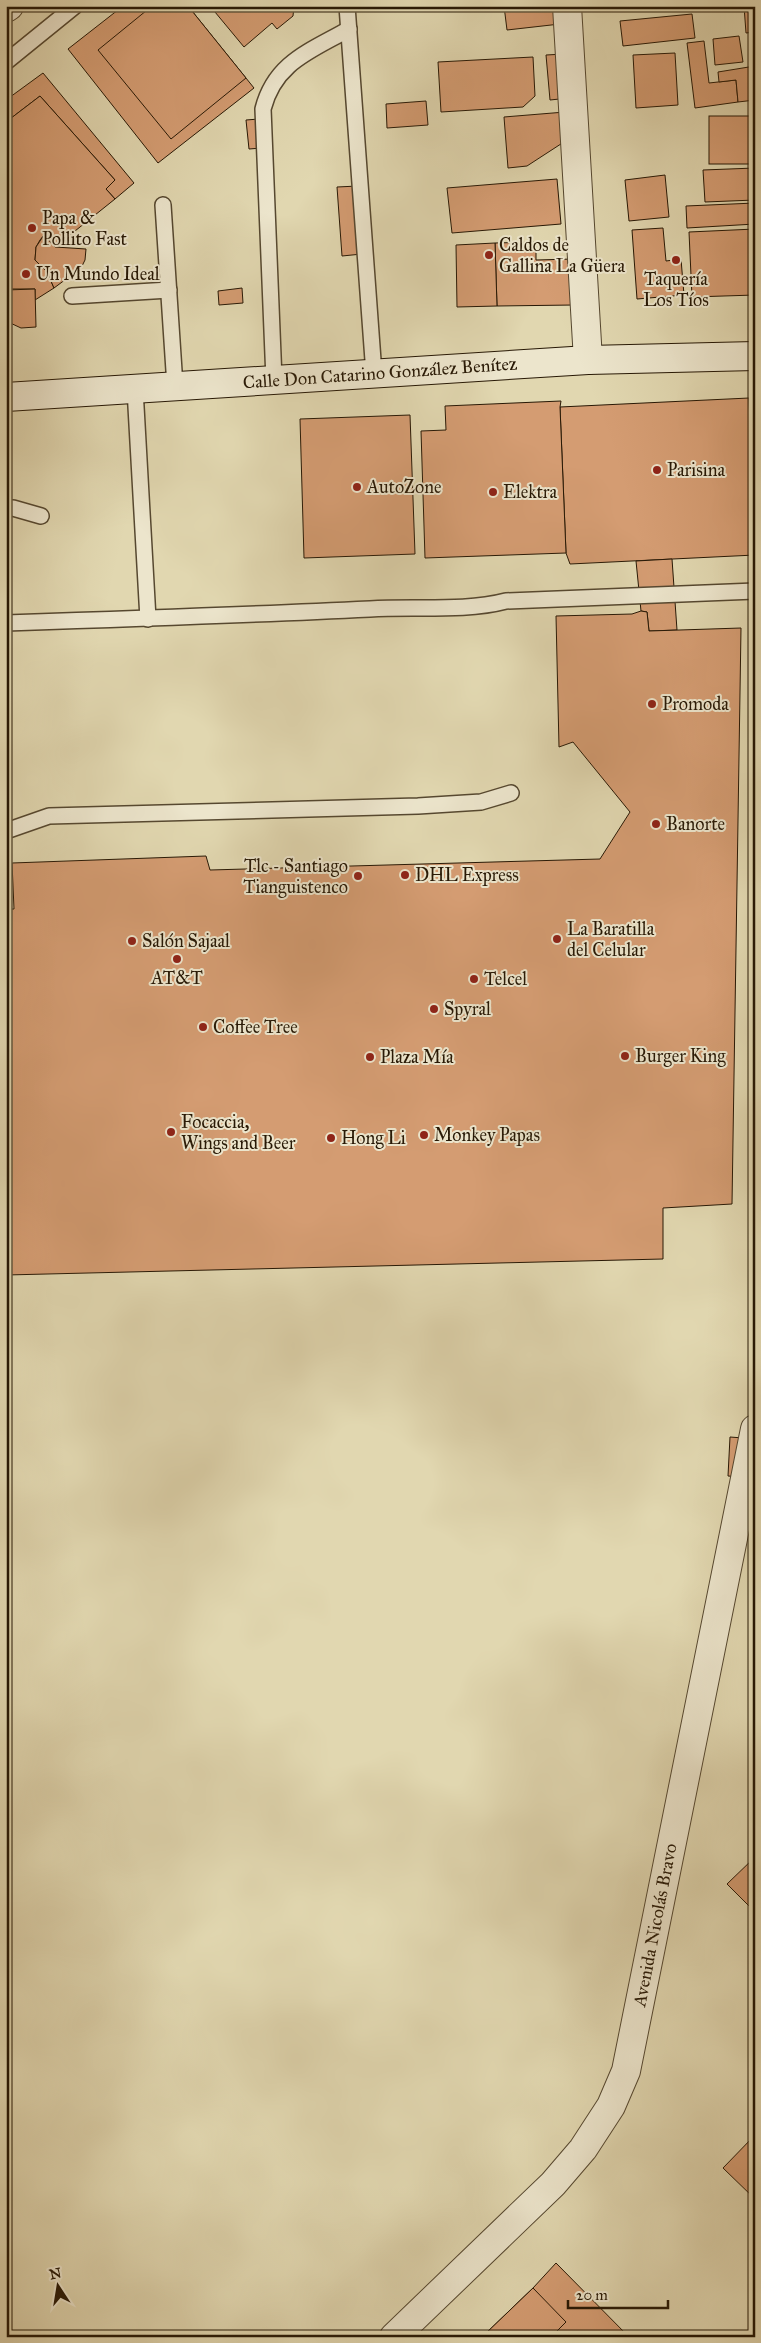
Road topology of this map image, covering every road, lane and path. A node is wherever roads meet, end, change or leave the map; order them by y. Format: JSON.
{"nodes":[{"id":1,"x":75,"y":6,"type":"edge"},
{"id":2,"x":347,"y":6,"type":"edge"},
{"id":3,"x":567,"y":6,"type":"edge"},
{"id":4,"x":349,"y":29,"type":"junction"},
{"id":5,"x":6,"y":62,"type":"edge"},
{"id":6,"x":163,"y":205,"type":"dead end"},
{"id":7,"x":169,"y":290,"type":"junction"},
{"id":8,"x":72,"y":296,"type":"dead end"},
{"id":9,"x":755,"y":356,"type":"edge"},
{"id":10,"x":588,"y":360,"type":"junction"},
{"id":11,"x":374,"y":374,"type":"junction"},
{"id":12,"x":274,"y":380,"type":"junction"},
{"id":13,"x":175,"y":386,"type":"junction"},
{"id":14,"x":135,"y":389,"type":"junction"},
{"id":15,"x":6,"y":397,"type":"edge"},
{"id":16,"x":6,"y":508,"type":"edge"},
{"id":17,"x":41,"y":516,"type":"dead end"},
{"id":18,"x":755,"y":591,"type":"edge"},
{"id":19,"x":148,"y":619,"type":"junction"},
{"id":20,"x":6,"y":623,"type":"edge"},
{"id":21,"x":511,"y":793,"type":"dead end"},
{"id":22,"x":6,"y":831,"type":"edge"},
{"id":23,"x":755,"y":1429,"type":"edge"},
{"id":24,"x":394,"y":2337,"type":"edge"}],
"edges":[{"from":1,"to":5,"type":"lane"},
{"from":2,"to":4,"type":"lane"},
{"from":3,"to":10,"type":"street"},
{"from":4,"to":11,"type":"lane"},
{"from":4,"to":12,"type":"lane"},
{"from":6,"to":7,"type":"lane"},
{"from":7,"to":8,"type":"lane"},
{"from":7,"to":13,"type":"lane"},
{"from":9,"to":10,"type":"street","name":"Calle Don Catarino González Benítez"},
{"from":10,"to":11,"type":"street","name":"Calle Don Catarino González Benítez"},
{"from":11,"to":12,"type":"street","name":"Calle Don Catarino González Benítez"},
{"from":12,"to":13,"type":"street","name":"Calle Don Catarino González Benítez"},
{"from":13,"to":14,"type":"street","name":"Calle Don Catarino González Benítez"},
{"from":14,"to":15,"type":"street","name":"Calle Don Catarino González Benítez"},
{"from":14,"to":19,"type":"lane"},
{"from":16,"to":17,"type":"lane"},
{"from":18,"to":19,"type":"lane"},
{"from":19,"to":20,"type":"lane"},
{"from":21,"to":22,"type":"lane"},
{"from":23,"to":24,"type":"street","name":"Avenida Nicolás Bravo"}]}
